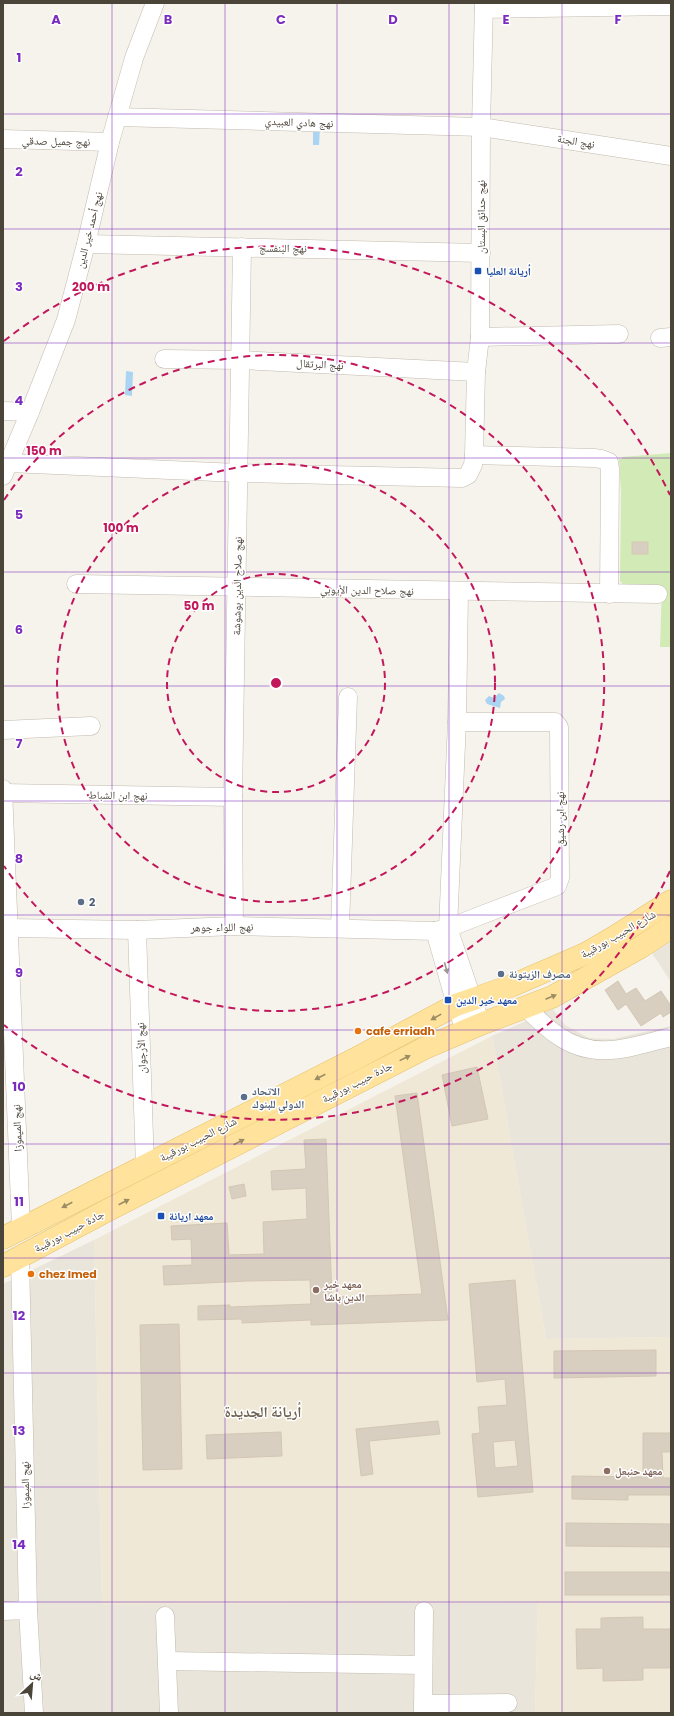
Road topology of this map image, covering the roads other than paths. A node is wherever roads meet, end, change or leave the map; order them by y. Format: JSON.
{"nodes":[{"id":1,"x":155,"y":3,"type":"edge"},
{"id":2,"x":484,"y":6,"type":"edge"},
{"id":3,"x":671,"y":6,"type":"edge"},
{"id":4,"x":117,"y":117,"type":"junction"},
{"id":5,"x":481,"y":127,"type":"junction"},
{"id":6,"x":3,"y":139,"type":"edge"},
{"id":7,"x":110,"y":142,"type":"junction"},
{"id":8,"x":671,"y":156,"type":"edge"},
{"id":9,"x":86,"y":244,"type":"junction"},
{"id":10,"x":242,"y":247,"type":"junction"},
{"id":11,"x":481,"y":253,"type":"junction"},
{"id":12,"x":619,"y":334,"type":"dead end"},
{"id":13,"x":480,"y":337,"type":"junction"},
{"id":14,"x":164,"y":360,"type":"dead end"},
{"id":15,"x":240,"y":360,"type":"junction"},
{"id":16,"x":476,"y":372,"type":"junction"},
{"id":17,"x":3,"y":411,"type":"edge"},
{"id":18,"x":30,"y":412,"type":"junction"},
{"id":19,"x":474,"y":455,"type":"junction"},
{"id":20,"x":6,"y":469,"type":"edge"},
{"id":21,"x":238,"y":473,"type":"junction"},
{"id":22,"x":76,"y":584,"type":"dead end"},
{"id":23,"x":237,"y":588,"type":"junction"},
{"id":24,"x":459,"y":592,"type":"junction"},
{"id":25,"x":609,"y":594,"type":"junction"},
{"id":26,"x":658,"y":594,"type":"dead end"},
{"id":27,"x":348,"y":697,"type":"dead end"},
{"id":28,"x":457,"y":722,"type":"junction"},
{"id":29,"x":91,"y":726,"type":"dead end"},
{"id":30,"x":3,"y":730,"type":"edge"},
{"id":31,"x":3,"y":788,"type":"edge"},
{"id":32,"x":3,"y":793,"type":"edge"},
{"id":33,"x":233,"y":797,"type":"junction"},
{"id":34,"x":671,"y":901,"type":"edge"},
{"id":35,"x":234,"y":926,"type":"junction"},
{"id":36,"x":671,"y":927,"type":"edge"},
{"id":37,"x":9,"y":928,"type":"junction"},
{"id":38,"x":340,"y":928,"type":"junction"},
{"id":39,"x":442,"y":929,"type":"junction"},
{"id":40,"x":137,"y":930,"type":"junction"},
{"id":41,"x":464,"y":1003,"type":"junction"},
{"id":42,"x":525,"y":1007,"type":"junction"},
{"id":43,"x":473,"y":1027,"type":"junction"},
{"id":44,"x":671,"y":1037,"type":"edge"},
{"id":45,"x":145,"y":1166,"type":"junction"},
{"id":46,"x":12,"y":1233,"type":"edge"},
{"id":47,"x":11,"y":1262,"type":"edge"},
{"id":48,"x":28,"y":1610,"type":"junction"},
{"id":49,"x":3,"y":1611,"type":"edge"},
{"id":50,"x":424,"y":1611,"type":"dead end"},
{"id":51,"x":165,"y":1616,"type":"dead end"},
{"id":52,"x":168,"y":1661,"type":"junction"},
{"id":53,"x":423,"y":1665,"type":"junction"},
{"id":54,"x":508,"y":1702,"type":"dead end"},
{"id":55,"x":423,"y":1708,"type":"edge"},
{"id":56,"x":34,"y":1713,"type":"edge"},
{"id":57,"x":169,"y":1713,"type":"edge"}],
"edges":[{"from":1,"to":4,"type":"street","name":"نهج أحمد خير الدين"},
{"from":2,"to":3,"type":"street"},
{"from":2,"to":5,"type":"street","name":"نهج حدائق البستان"},
{"from":4,"to":5,"type":"street","name":"نهج هادي العبيدي"},
{"from":4,"to":7,"type":"street","name":"نهج أحمد خير الدين"},
{"from":5,"to":8,"type":"street","name":"نهج الجنة"},
{"from":5,"to":11,"type":"street","name":"نهج حدائق البستان"},
{"from":6,"to":7,"type":"street","name":"نهج جميل صدقي"},
{"from":7,"to":9,"type":"street","name":"نهج أحمد خير الدين"},
{"from":9,"to":10,"type":"street","name":"نهج البنفسج"},
{"from":9,"to":18,"type":"street","name":"نهج أحمد خير الدين"},
{"from":10,"to":11,"type":"street","name":"نهج البنفسج"},
{"from":10,"to":15,"type":"street","name":"نهج صلاح الدين بوشوشة"},
{"from":11,"to":13,"type":"street","name":"نهج حدائق البستان"},
{"from":12,"to":13,"type":"street"},
{"from":13,"to":16,"type":"street","name":"نهج حدائق البستان"},
{"from":14,"to":15,"type":"street","name":"نهج البرتقال"},
{"from":15,"to":16,"type":"street","name":"نهج البرتقال"},
{"from":15,"to":21,"type":"street","name":"نهج صلاح الدين بوشوشة"},
{"from":16,"to":19,"type":"street","name":"نهج حدائق البستان"},
{"from":17,"to":18,"type":"street"},
{"from":18,"to":20,"type":"street","name":"نهج أحمد خير الدين"},
{"from":19,"to":21,"type":"street","name":"نهج حدائق البستان"},
{"from":19,"to":25,"type":"street"},
{"from":20,"to":21,"type":"street","name":"نهج حدائق البستان"},
{"from":21,"to":23,"type":"street","name":"نهج صلاح الدين بوشوشة"},
{"from":22,"to":23,"type":"street","name":"نهج صلاح الدين الأيوبي"},
{"from":23,"to":24,"type":"street","name":"نهج صلاح الدين الأيوبي"},
{"from":23,"to":33,"type":"street","name":"نهج صلاح الدين بوشوشة"},
{"from":24,"to":25,"type":"street","name":"نهج صلاح الدين الأيوبي"},
{"from":24,"to":28,"type":"street"},
{"from":25,"to":26,"type":"street","name":"نهج صلاح الدين الأيوبي"},
{"from":27,"to":38,"type":"street"},
{"from":28,"to":39,"type":"street"},
{"from":28,"to":39,"type":"street","name":"نهج ابن رشيق"},
{"from":29,"to":30,"type":"street"},
{"from":31,"to":32,"type":"street","name":"نهج الميموزا"},
{"from":32,"to":33,"type":"street","name":"نهج ابن الشباط"},
{"from":32,"to":37,"type":"street","name":"نهج الميموزا"},
{"from":33,"to":35,"type":"street","name":"نهج صلاح الدين بوشوشة"},
{"from":34,"to":41,"type":"main road","name":"شارع الحبيب بورقيبة"},
{"from":35,"to":38,"type":"street","name":"نهج اللواء جوهر"},
{"from":35,"to":40,"type":"street","name":"نهج اللواء جوهر"},
{"from":42,"to":36,"type":"main road","name":"جادة حبيب بورقيبة","one_way":true},
{"from":37,"to":40,"type":"street","name":"نهج اللواء جوهر"},
{"from":37,"to":46,"type":"street","name":"نهج الميموزا"},
{"from":38,"to":39,"type":"street","name":"نهج اللواء جوهر"},
{"from":39,"to":41,"type":"street"},
{"from":40,"to":45,"type":"street","name":"نهج الأرجوان"},
{"from":41,"to":43,"type":"street"},
{"from":41,"to":45,"type":"main road","name":"شارع الحبيب بورقيبة","one_way":true},
{"from":42,"to":43,"type":"main road","name":"جادة حبيب بورقيبة"},
{"from":42,"to":44,"type":"street"},
{"from":47,"to":43,"type":"main road","name":"جادة حبيب بورقيبة","one_way":true},
{"from":45,"to":46,"type":"main road","name":"شارع الحبيب بورقيبة","one_way":true},
{"from":47,"to":48,"type":"street","name":"نهج الميموزا"},
{"from":48,"to":49,"type":"street"},
{"from":48,"to":56,"type":"street","name":"نهج الميموزا"},
{"from":50,"to":53,"type":"street"},
{"from":51,"to":52,"type":"street"},
{"from":52,"to":53,"type":"street"},
{"from":52,"to":57,"type":"street"},
{"from":53,"to":55,"type":"street"},
{"from":54,"to":55,"type":"street"}]}
